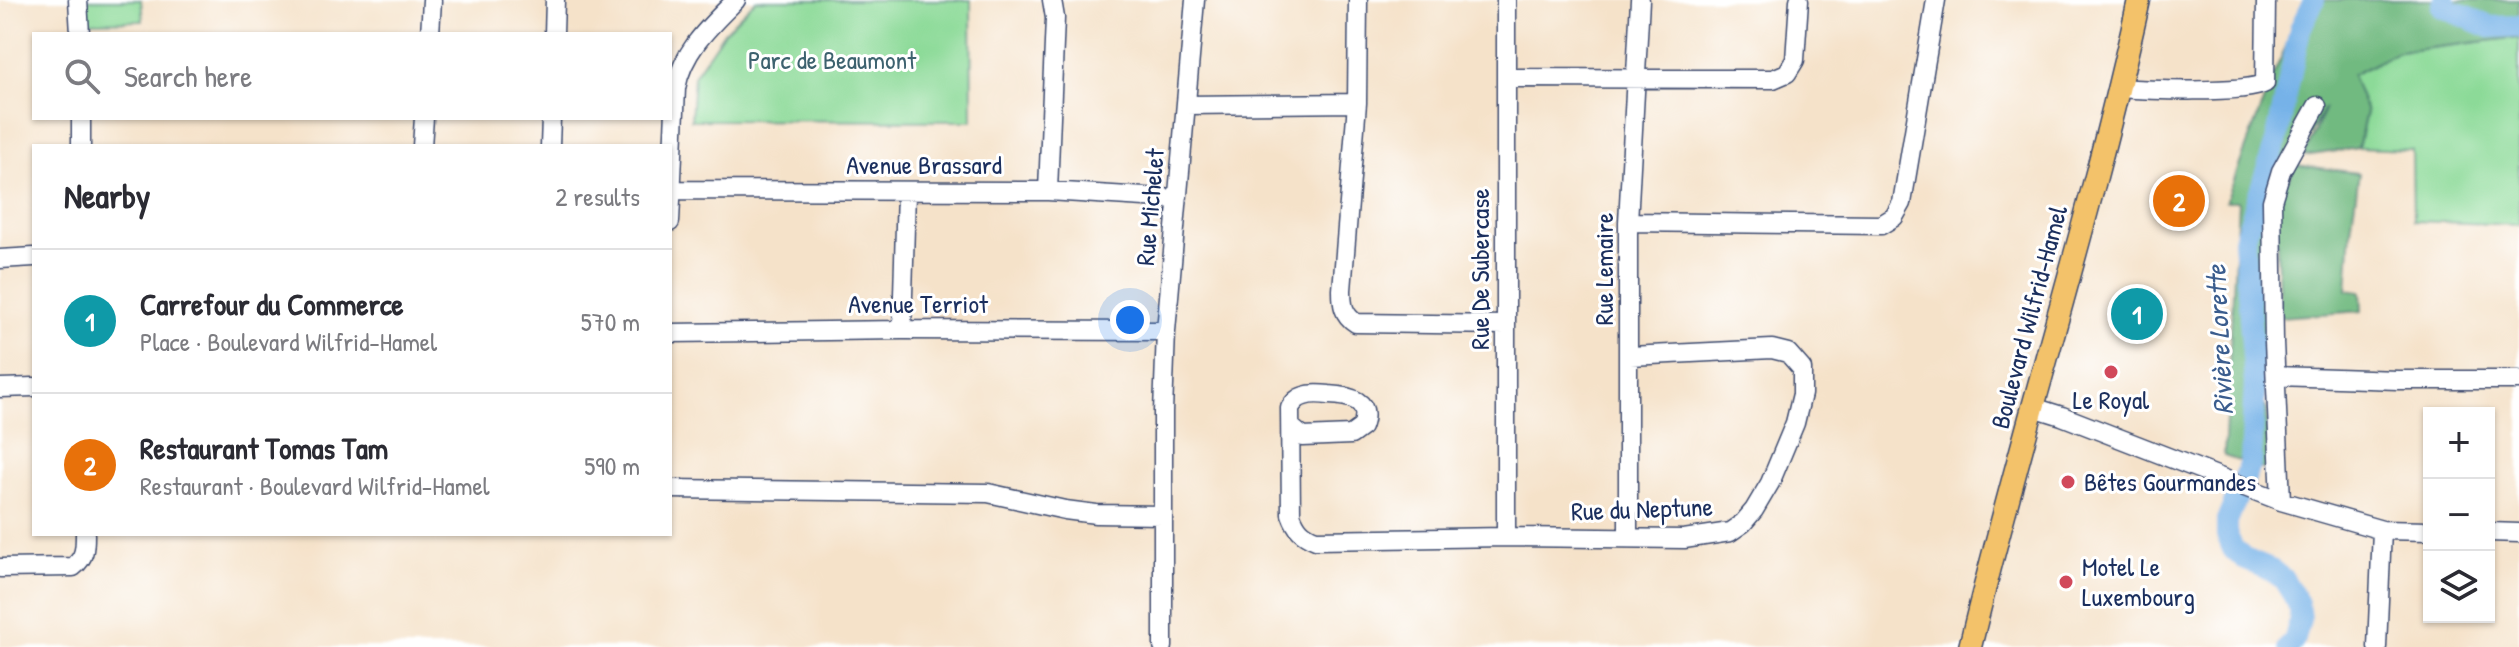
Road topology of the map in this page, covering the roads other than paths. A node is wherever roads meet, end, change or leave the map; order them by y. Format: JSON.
{"nodes":[{"id":1,"x":78,"y":0,"type":"edge"},
{"id":2,"x":432,"y":0,"type":"edge"},
{"id":3,"x":555,"y":0,"type":"edge"},
{"id":4,"x":736,"y":0,"type":"edge"},
{"id":5,"x":1052,"y":0,"type":"edge"},
{"id":6,"x":1195,"y":0,"type":"edge"},
{"id":7,"x":1358,"y":0,"type":"edge"},
{"id":8,"x":1506,"y":0,"type":"edge"},
{"id":9,"x":1640,"y":0,"type":"edge"},
{"id":10,"x":1799,"y":0,"type":"edge"},
{"id":11,"x":1936,"y":0,"type":"edge"},
{"id":12,"x":2139,"y":0,"type":"edge"},
{"id":13,"x":2266,"y":0,"type":"edge"},
{"id":14,"x":80,"y":32,"type":"edge"},
{"id":15,"x":430,"y":32,"type":"edge"},
{"id":16,"x":554,"y":32,"type":"edge"},
{"id":17,"x":1506,"y":78,"type":"junction"},
{"id":18,"x":1637,"y":80,"type":"junction"},
{"id":19,"x":2118,"y":88,"type":"junction"},
{"id":20,"x":1357,"y":103,"type":"junction"},
{"id":21,"x":1186,"y":105,"type":"junction"},
{"id":22,"x":2317,"y":106,"type":"dead end"},
{"id":23,"x":81,"y":120,"type":"edge"},
{"id":24,"x":424,"y":120,"type":"edge"},
{"id":25,"x":551,"y":120,"type":"edge"},
{"id":26,"x":81,"y":144,"type":"edge"},
{"id":27,"x":422,"y":144,"type":"edge"},
{"id":28,"x":550,"y":144,"type":"edge"},
{"id":29,"x":672,"y":170,"type":"edge"},
{"id":30,"x":672,"y":190,"type":"edge"},
{"id":31,"x":906,"y":191,"type":"junction"},
{"id":32,"x":1048,"y":191,"type":"junction"},
{"id":33,"x":1177,"y":199,"type":"junction"},
{"id":34,"x":1628,"y":222,"type":"junction"},
{"id":35,"x":32,"y":257,"type":"edge"},
{"id":36,"x":0,"y":259,"type":"edge"},
{"id":37,"x":1506,"y":325,"type":"junction"},
{"id":38,"x":902,"y":330,"type":"junction"},
{"id":39,"x":1166,"y":331,"type":"junction"},
{"id":40,"x":672,"y":333,"type":"edge"},
{"id":41,"x":1630,"y":356,"type":"junction"},
{"id":42,"x":2276,"y":376,"type":"junction"},
{"id":43,"x":2519,"y":380,"type":"edge"},
{"id":44,"x":32,"y":387,"type":"edge"},
{"id":45,"x":0,"y":388,"type":"edge"},
{"id":46,"x":2033,"y":407,"type":"junction"},
{"id":47,"x":1291,"y":427,"type":"dead end"},
{"id":48,"x":672,"y":489,"type":"edge"},
{"id":49,"x":2281,"y":501,"type":"junction"},
{"id":50,"x":1162,"y":515,"type":"junction"},
{"id":51,"x":2382,"y":530,"type":"junction"},
{"id":52,"x":2423,"y":531,"type":"edge"},
{"id":53,"x":2495,"y":532,"type":"edge"},
{"id":54,"x":2519,"y":533,"type":"edge"},
{"id":55,"x":85,"y":536,"type":"edge"},
{"id":56,"x":1506,"y":537,"type":"junction"},
{"id":57,"x":1628,"y":538,"type":"junction"},
{"id":58,"x":0,"y":568,"type":"edge"},
{"id":59,"x":1163,"y":647,"type":"edge"},
{"id":60,"x":1970,"y":647,"type":"edge"},
{"id":61,"x":2377,"y":647,"type":"edge"}],
"edges":[{"from":1,"to":14,"type":"street"},
{"from":2,"to":15,"type":"street"},
{"from":3,"to":16,"type":"street"},
{"from":4,"to":29,"type":"street"},
{"from":5,"to":32,"type":"street"},
{"from":6,"to":21,"type":"street","name":"Rue Michelet"},
{"from":7,"to":20,"type":"street"},
{"from":8,"to":17,"type":"street","name":"Rue De Subercase"},
{"from":9,"to":18,"type":"street","name":"Rue Lemaire"},
{"from":10,"to":18,"type":"street"},
{"from":11,"to":34,"type":"street"},
{"from":12,"to":19,"type":"main road","name":"Boulevard Wilfrid-Hamel"},
{"from":13,"to":19,"type":"street"},
{"from":17,"to":18,"type":"street"},
{"from":17,"to":37,"type":"street","name":"Rue De Subercase"},
{"from":18,"to":34,"type":"street","name":"Rue Lemaire"},
{"from":19,"to":46,"type":"main road","name":"Boulevard Wilfrid-Hamel"},
{"from":20,"to":21,"type":"street"},
{"from":20,"to":37,"type":"street"},
{"from":21,"to":33,"type":"street","name":"Rue Michelet"},
{"from":22,"to":42,"type":"street"},
{"from":23,"to":26,"type":"street"},
{"from":24,"to":27,"type":"street"},
{"from":25,"to":28,"type":"street"},
{"from":30,"to":31,"type":"street","name":"Avenue Brassard"},
{"from":31,"to":32,"type":"street","name":"Avenue Brassard"},
{"from":31,"to":38,"type":"street"},
{"from":32,"to":33,"type":"street","name":"Avenue Brassard"},
{"from":33,"to":39,"type":"street","name":"Rue Michelet"},
{"from":34,"to":41,"type":"street","name":"Rue Lemaire"},
{"from":35,"to":36,"type":"street"},
{"from":37,"to":56,"type":"street","name":"Rue De Subercase"},
{"from":38,"to":39,"type":"street","name":"Avenue Terriot"},
{"from":38,"to":40,"type":"street","name":"Avenue Terriot"},
{"from":39,"to":50,"type":"street","name":"Rue Michelet"},
{"from":41,"to":57,"type":"street","name":"Rue Lemaire"},
{"from":41,"to":57,"type":"street","name":"Rue du Neptune"},
{"from":42,"to":43,"type":"street"},
{"from":42,"to":49,"type":"street"},
{"from":44,"to":45,"type":"street"},
{"from":46,"to":49,"type":"street"},
{"from":46,"to":60,"type":"main road","name":"Boulevard Wilfrid-Hamel"},
{"from":47,"to":56,"type":"street","name":"Rue du Neptune"},
{"from":48,"to":50,"type":"street"},
{"from":49,"to":51,"type":"street"},
{"from":50,"to":59,"type":"street","name":"Rue Michelet"},
{"from":51,"to":52,"type":"street"},
{"from":51,"to":61,"type":"street"},
{"from":53,"to":54,"type":"street"},
{"from":55,"to":58,"type":"street"},
{"from":56,"to":57,"type":"street","name":"Rue du Neptune"}]}
